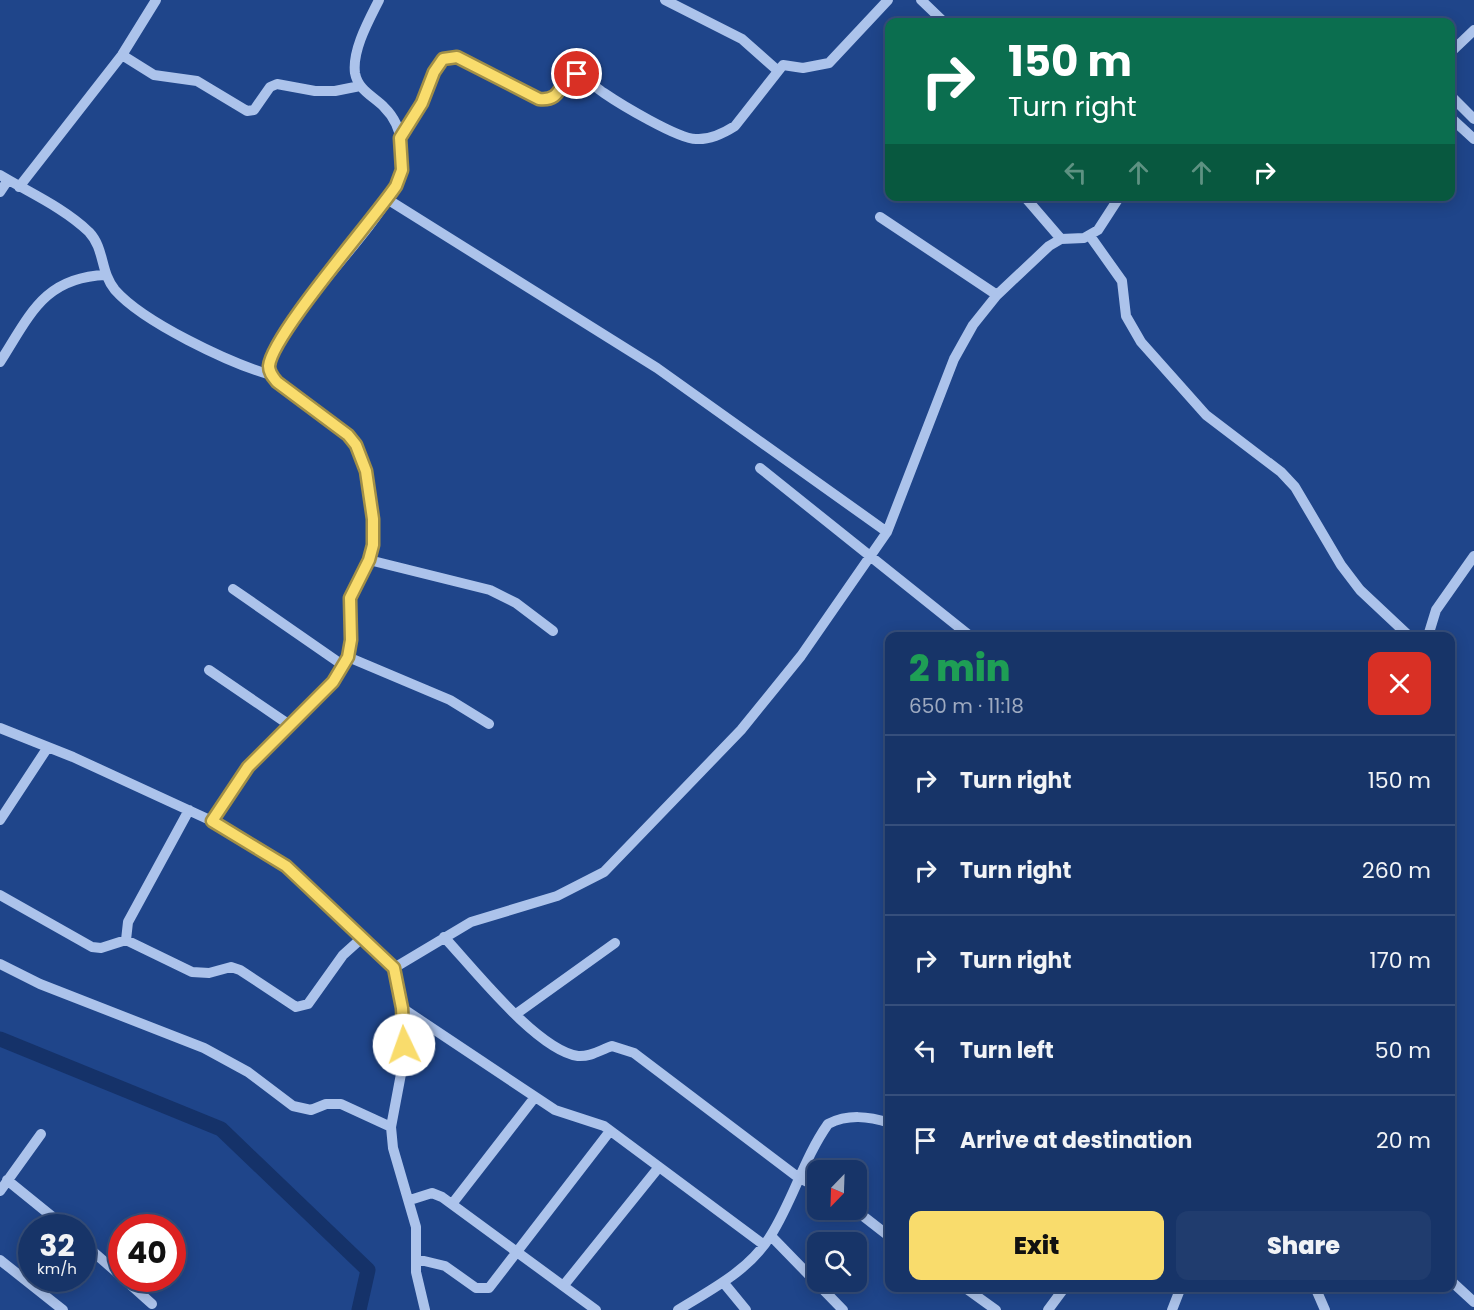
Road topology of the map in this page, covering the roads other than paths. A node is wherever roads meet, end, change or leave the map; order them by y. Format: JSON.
{"nodes":[{"id":1,"x":156,"y":0,"type":"edge"},
{"id":2,"x":379,"y":0,"type":"edge"},
{"id":3,"x":665,"y":0,"type":"edge"},
{"id":4,"x":888,"y":0,"type":"edge"},
{"id":5,"x":921,"y":0,"type":"edge"},
{"id":6,"x":940,"y":18,"type":"edge"},
{"id":7,"x":1474,"y":30,"type":"edge"},
{"id":8,"x":1455,"y":48,"type":"edge"},
{"id":9,"x":122,"y":56,"type":"junction"},
{"id":10,"x":777,"y":70,"type":"junction"},
{"id":11,"x":360,"y":86,"type":"junction"},
{"id":12,"x":1455,"y":100,"type":"edge"},
{"id":13,"x":1474,"y":119,"type":"edge"},
{"id":14,"x":1455,"y":122,"type":"edge"},
{"id":15,"x":400,"y":138,"type":"junction"},
{"id":16,"x":1474,"y":139,"type":"edge"},
{"id":17,"x":4,"y":177,"type":"edge"},
{"id":18,"x":19,"y":187,"type":"junction"},
{"id":19,"x":0,"y":192,"type":"edge"},
{"id":20,"x":387,"y":199,"type":"junction"},
{"id":21,"x":1028,"y":201,"type":"edge"},
{"id":22,"x":1116,"y":201,"type":"edge"},
{"id":23,"x":880,"y":217,"type":"dead end"},
{"id":24,"x":1090,"y":236,"type":"junction"},
{"id":25,"x":1062,"y":239,"type":"junction"},
{"id":26,"x":106,"y":275,"type":"junction"},
{"id":27,"x":997,"y":295,"type":"junction"},
{"id":28,"x":0,"y":362,"type":"edge"},
{"id":29,"x":271,"y":375,"type":"junction"},
{"id":30,"x":760,"y":468,"type":"dead end"},
{"id":31,"x":887,"y":532,"type":"junction"},
{"id":32,"x":872,"y":556,"type":"junction"},
{"id":33,"x":1474,"y":556,"type":"edge"},
{"id":34,"x":369,"y":560,"type":"junction"},
{"id":35,"x":233,"y":589,"type":"dead end"},
{"id":36,"x":553,"y":631,"type":"dead end"},
{"id":37,"x":965,"y":632,"type":"edge"},
{"id":38,"x":1405,"y":632,"type":"edge"},
{"id":39,"x":1429,"y":632,"type":"edge"},
{"id":40,"x":346,"y":661,"type":"junction"},
{"id":41,"x":209,"y":670,"type":"dead end"},
{"id":42,"x":288,"y":724,"type":"junction"},
{"id":43,"x":489,"y":724,"type":"dead end"},
{"id":44,"x":0,"y":728,"type":"edge"},
{"id":45,"x":48,"y":747,"type":"junction"},
{"id":46,"x":189,"y":810,"type":"junction"},
{"id":47,"x":0,"y":820,"type":"edge"},
{"id":48,"x":212,"y":821,"type":"junction"},
{"id":49,"x":0,"y":895,"type":"edge"},
{"id":50,"x":363,"y":937,"type":"junction"},
{"id":51,"x":444,"y":938,"type":"junction"},
{"id":52,"x":126,"y":939,"type":"junction"},
{"id":53,"x":615,"y":943,"type":"dead end"},
{"id":54,"x":0,"y":964,"type":"edge"},
{"id":55,"x":394,"y":968,"type":"junction"},
{"id":56,"x":402,"y":1008,"type":"junction"},
{"id":57,"x":516,"y":1014,"type":"junction"},
{"id":58,"x":535,"y":1096,"type":"junction"},
{"id":59,"x":885,"y":1123,"type":"edge"},
{"id":60,"x":391,"y":1127,"type":"junction"},
{"id":61,"x":610,"y":1131,"type":"junction"},
{"id":62,"x":41,"y":1134,"type":"dead end"},
{"id":63,"x":659,"y":1167,"type":"junction"},
{"id":64,"x":799,"y":1179,"type":"junction"},
{"id":65,"x":7,"y":1180,"type":"junction"},
{"id":66,"x":807,"y":1182,"type":"edge"},
{"id":67,"x":0,"y":1191,"type":"edge"},
{"id":68,"x":410,"y":1200,"type":"junction"},
{"id":69,"x":452,"y":1204,"type":"junction"},
{"id":70,"x":49,"y":1214,"type":"edge"},
{"id":71,"x":867,"y":1219,"type":"edge"},
{"id":72,"x":885,"y":1233,"type":"edge"},
{"id":73,"x":768,"y":1240,"type":"junction"},
{"id":74,"x":518,"y":1251,"type":"junction"},
{"id":75,"x":96,"y":1254,"type":"edge"},
{"id":76,"x":416,"y":1259,"type":"junction"},
{"id":77,"x":0,"y":1260,"type":"edge"},
{"id":78,"x":108,"y":1265,"type":"edge"},
{"id":79,"x":723,"y":1282,"type":"junction"},
{"id":80,"x":564,"y":1285,"type":"junction"},
{"id":81,"x":1455,"y":1285,"type":"edge"},
{"id":82,"x":139,"y":1292,"type":"edge"},
{"id":83,"x":971,"y":1292,"type":"edge"},
{"id":84,"x":1061,"y":1292,"type":"edge"},
{"id":85,"x":1179,"y":1292,"type":"edge"},
{"id":86,"x":1317,"y":1292,"type":"edge"},
{"id":87,"x":1474,"y":1302,"type":"edge"},
{"id":88,"x":152,"y":1304,"type":"dead end"},
{"id":89,"x":63,"y":1310,"type":"edge"},
{"id":90,"x":425,"y":1310,"type":"edge"},
{"id":91,"x":596,"y":1310,"type":"edge"},
{"id":92,"x":678,"y":1310,"type":"edge"},
{"id":93,"x":746,"y":1310,"type":"edge"},
{"id":94,"x":843,"y":1310,"type":"edge"},
{"id":95,"x":996,"y":1310,"type":"edge"},
{"id":96,"x":1048,"y":1310,"type":"edge"},
{"id":97,"x":1172,"y":1310,"type":"edge"},
{"id":98,"x":1325,"y":1310,"type":"edge"}],
"edges":[{"from":1,"to":9,"type":"street"},
{"from":2,"to":11,"type":"street"},
{"from":3,"to":10,"type":"street"},
{"from":4,"to":10,"type":"street"},
{"from":5,"to":6,"type":"street"},
{"from":7,"to":8,"type":"street"},
{"from":9,"to":11,"type":"street"},
{"from":9,"to":18,"type":"street"},
{"from":10,"to":15,"type":"street"},
{"from":11,"to":15,"type":"street"},
{"from":12,"to":13,"type":"street"},
{"from":14,"to":16,"type":"street"},
{"from":15,"to":20,"type":"street"},
{"from":17,"to":18,"type":"street"},
{"from":17,"to":19,"type":"street"},
{"from":18,"to":26,"type":"street"},
{"from":20,"to":29,"type":"street"},
{"from":20,"to":31,"type":"street"},
{"from":21,"to":25,"type":"street"},
{"from":22,"to":24,"type":"street"},
{"from":23,"to":27,"type":"street"},
{"from":24,"to":25,"type":"street"},
{"from":24,"to":38,"type":"street"},
{"from":25,"to":27,"type":"street"},
{"from":26,"to":28,"type":"street"},
{"from":26,"to":29,"type":"street"},
{"from":27,"to":31,"type":"street"},
{"from":29,"to":34,"type":"street"},
{"from":30,"to":32,"type":"street"},
{"from":31,"to":32,"type":"street"},
{"from":32,"to":37,"type":"street"},
{"from":32,"to":51,"type":"street"},
{"from":33,"to":39,"type":"street"},
{"from":34,"to":36,"type":"street"},
{"from":34,"to":40,"type":"street"},
{"from":35,"to":40,"type":"street"},
{"from":40,"to":42,"type":"street"},
{"from":40,"to":43,"type":"street"},
{"from":41,"to":42,"type":"street"},
{"from":42,"to":48,"type":"street"},
{"from":44,"to":45,"type":"street"},
{"from":45,"to":46,"type":"street"},
{"from":45,"to":47,"type":"street"},
{"from":46,"to":48,"type":"street"},
{"from":46,"to":52,"type":"street"},
{"from":48,"to":50,"type":"street"},
{"from":49,"to":52,"type":"street"},
{"from":50,"to":52,"type":"street"},
{"from":50,"to":55,"type":"street"},
{"from":51,"to":55,"type":"street"},
{"from":51,"to":57,"type":"street"},
{"from":53,"to":57,"type":"street"},
{"from":54,"to":60,"type":"street"},
{"from":55,"to":56,"type":"street"},
{"from":56,"to":58,"type":"street"},
{"from":56,"to":60,"type":"street"},
{"from":57,"to":64,"type":"street"},
{"from":58,"to":61,"type":"street"},
{"from":58,"to":69,"type":"street"},
{"from":59,"to":64,"type":"street"},
{"from":60,"to":68,"type":"street"},
{"from":61,"to":63,"type":"street"},
{"from":61,"to":74,"type":"street"},
{"from":62,"to":65,"type":"street"},
{"from":63,"to":73,"type":"street"},
{"from":63,"to":80,"type":"street"},
{"from":64,"to":66,"type":"street"},
{"from":64,"to":73,"type":"street"},
{"from":65,"to":67,"type":"street"},
{"from":65,"to":70,"type":"street"},
{"from":68,"to":69,"type":"street"},
{"from":68,"to":76,"type":"street"},
{"from":69,"to":74,"type":"street"},
{"from":71,"to":72,"type":"street"},
{"from":73,"to":79,"type":"street"},
{"from":73,"to":94,"type":"street"},
{"from":74,"to":76,"type":"street"},
{"from":74,"to":80,"type":"street"},
{"from":75,"to":78,"type":"street"},
{"from":76,"to":90,"type":"street"},
{"from":77,"to":89,"type":"street"},
{"from":79,"to":92,"type":"street"},
{"from":79,"to":93,"type":"street"},
{"from":80,"to":91,"type":"street"},
{"from":81,"to":87,"type":"street"},
{"from":82,"to":88,"type":"street"},
{"from":83,"to":95,"type":"street"},
{"from":84,"to":96,"type":"street"},
{"from":85,"to":97,"type":"street"},
{"from":86,"to":98,"type":"street"}]}
